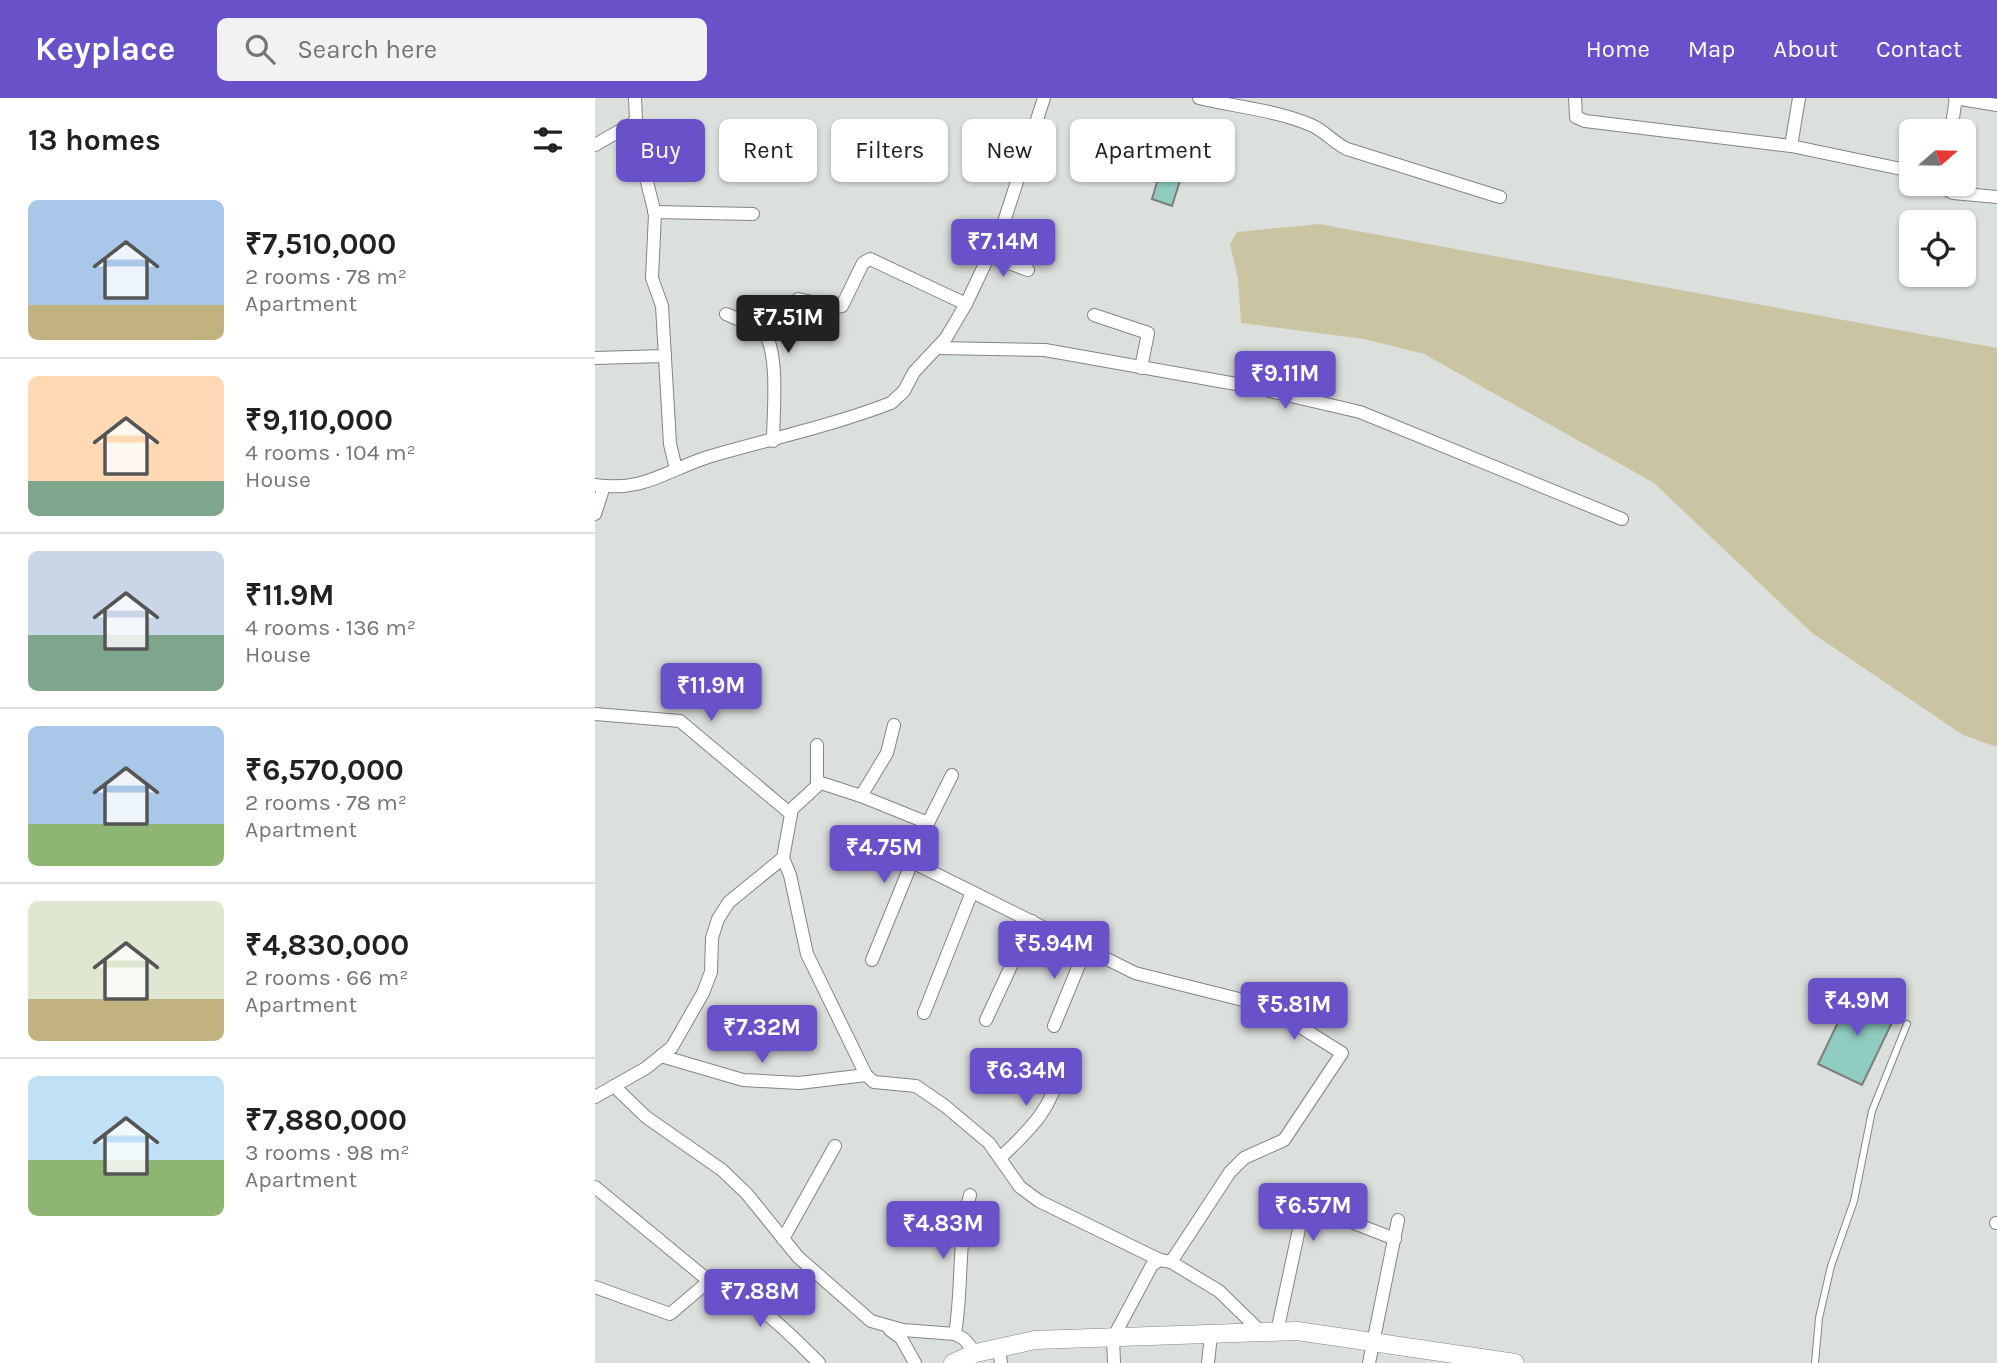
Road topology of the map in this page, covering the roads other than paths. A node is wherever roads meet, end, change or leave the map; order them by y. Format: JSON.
{"nodes":[{"id":1,"x":635,"y":98,"type":"edge"},
{"id":2,"x":1044,"y":98,"type":"edge"},
{"id":3,"x":1199,"y":98,"type":"edge"},
{"id":4,"x":1575,"y":98,"type":"edge"},
{"id":5,"x":1799,"y":98,"type":"edge"},
{"id":6,"x":1955,"y":98,"type":"edge"},
{"id":7,"x":1997,"y":105,"type":"edge"},
{"id":8,"x":635,"y":119,"type":"edge"},
{"id":9,"x":1952,"y":119,"type":"edge"},
{"id":10,"x":616,"y":133,"type":"edge"},
{"id":11,"x":595,"y":145,"type":"edge"},
{"id":12,"x":1791,"y":146,"type":"junction"},
{"id":13,"x":1899,"y":168,"type":"edge"},
{"id":14,"x":648,"y":182,"type":"edge"},
{"id":15,"x":1976,"y":195,"type":"edge"},
{"id":16,"x":1500,"y":197,"type":"dead end"},
{"id":17,"x":1997,"y":197,"type":"edge"},
{"id":18,"x":654,"y":212,"type":"junction"},
{"id":19,"x":753,"y":214,"type":"dead end"},
{"id":20,"x":989,"y":256,"type":"junction"},
{"id":21,"x":1028,"y":270,"type":"dead end"},
{"id":22,"x":798,"y":299,"type":"dead end"},
{"id":23,"x":967,"y":304,"type":"junction"},
{"id":24,"x":726,"y":314,"type":"dead end"},
{"id":25,"x":1094,"y":316,"type":"dead end"},
{"id":26,"x":937,"y":348,"type":"junction"},
{"id":27,"x":665,"y":356,"type":"junction"},
{"id":28,"x":595,"y":358,"type":"edge"},
{"id":29,"x":1141,"y":368,"type":"junction"},
{"id":30,"x":773,"y":441,"type":"junction"},
{"id":31,"x":675,"y":469,"type":"junction"},
{"id":32,"x":599,"y":486,"type":"edge"},
{"id":33,"x":595,"y":514,"type":"edge"},
{"id":34,"x":1622,"y":519,"type":"dead end"},
{"id":35,"x":595,"y":714,"type":"edge"},
{"id":36,"x":894,"y":725,"type":"dead end"},
{"id":37,"x":817,"y":745,"type":"dead end"},
{"id":38,"x":952,"y":775,"type":"dead end"},
{"id":39,"x":818,"y":782,"type":"junction"},
{"id":40,"x":860,"y":796,"type":"junction"},
{"id":41,"x":791,"y":814,"type":"junction"},
{"id":42,"x":927,"y":823,"type":"junction"},
{"id":43,"x":783,"y":858,"type":"junction"},
{"id":44,"x":912,"y":862,"type":"junction"},
{"id":45,"x":972,"y":892,"type":"junction"},
{"id":46,"x":1032,"y":921,"type":"junction"},
{"id":47,"x":1086,"y":948,"type":"junction"},
{"id":48,"x":872,"y":960,"type":"dead end"},
{"id":49,"x":924,"y":1013,"type":"dead end"},
{"id":50,"x":986,"y":1020,"type":"dead end"},
{"id":51,"x":1907,"y":1024,"type":"dead end"},
{"id":52,"x":1054,"y":1026,"type":"dead end"},
{"id":53,"x":661,"y":1056,"type":"junction"},
{"id":54,"x":1062,"y":1065,"type":"dead end"},
{"id":55,"x":866,"y":1075,"type":"junction"},
{"id":56,"x":614,"y":1086,"type":"junction"},
{"id":57,"x":595,"y":1097,"type":"edge"},
{"id":58,"x":835,"y":1146,"type":"dead end"},
{"id":59,"x":1001,"y":1157,"type":"junction"},
{"id":60,"x":595,"y":1187,"type":"edge"},
{"id":61,"x":970,"y":1195,"type":"dead end"},
{"id":62,"x":1398,"y":1220,"type":"dead end"},
{"id":63,"x":783,"y":1239,"type":"junction"},
{"id":64,"x":1395,"y":1239,"type":"junction"},
{"id":65,"x":1165,"y":1261,"type":"junction"},
{"id":66,"x":709,"y":1281,"type":"junction"},
{"id":67,"x":595,"y":1287,"type":"edge"},
{"id":68,"x":884,"y":1325,"type":"junction"},
{"id":69,"x":1269,"y":1332,"type":"junction"},
{"id":70,"x":955,"y":1334,"type":"junction"},
{"id":71,"x":1211,"y":1335,"type":"junction"},
{"id":72,"x":1113,"y":1338,"type":"junction"},
{"id":73,"x":1374,"y":1342,"type":"junction"},
{"id":74,"x":976,"y":1353,"type":"junction"},
{"id":75,"x":1000,"y":1355,"type":"edge"},
{"id":76,"x":1430,"y":1357,"type":"edge"},
{"id":77,"x":819,"y":1363,"type":"edge"},
{"id":78,"x":915,"y":1363,"type":"edge"},
{"id":79,"x":953,"y":1363,"type":"edge"},
{"id":80,"x":1114,"y":1363,"type":"edge"},
{"id":81,"x":1207,"y":1363,"type":"edge"},
{"id":82,"x":1369,"y":1363,"type":"edge"},
{"id":83,"x":1515,"y":1363,"type":"edge"},
{"id":84,"x":1815,"y":1363,"type":"edge"}],
"edges":[{"from":1,"to":8,"type":"street"},
{"from":2,"to":20,"type":"street"},
{"from":3,"to":16,"type":"street"},
{"from":4,"to":12,"type":"street"},
{"from":5,"to":12,"type":"street"},
{"from":6,"to":7,"type":"street"},
{"from":6,"to":9,"type":"street"},
{"from":10,"to":11,"type":"street"},
{"from":12,"to":13,"type":"street"},
{"from":14,"to":18,"type":"street"},
{"from":15,"to":17,"type":"street"},
{"from":18,"to":19,"type":"street"},
{"from":18,"to":27,"type":"street"},
{"from":20,"to":21,"type":"street"},
{"from":20,"to":23,"type":"street"},
{"from":22,"to":23,"type":"street"},
{"from":23,"to":26,"type":"street"},
{"from":24,"to":30,"type":"street"},
{"from":25,"to":29,"type":"street"},
{"from":26,"to":29,"type":"street"},
{"from":26,"to":30,"type":"street"},
{"from":27,"to":28,"type":"street"},
{"from":27,"to":31,"type":"street"},
{"from":29,"to":34,"type":"street"},
{"from":30,"to":31,"type":"street"},
{"from":31,"to":32,"type":"street"},
{"from":32,"to":33,"type":"street"},
{"from":35,"to":41,"type":"street"},
{"from":36,"to":40,"type":"street"},
{"from":37,"to":39,"type":"street"},
{"from":38,"to":42,"type":"street"},
{"from":39,"to":40,"type":"street"},
{"from":39,"to":41,"type":"street"},
{"from":40,"to":42,"type":"street"},
{"from":41,"to":43,"type":"street"},
{"from":42,"to":44,"type":"street"},
{"from":43,"to":53,"type":"street"},
{"from":43,"to":55,"type":"street"},
{"from":44,"to":45,"type":"street"},
{"from":44,"to":48,"type":"street"},
{"from":45,"to":46,"type":"street"},
{"from":45,"to":49,"type":"street"},
{"from":46,"to":47,"type":"street"},
{"from":46,"to":50,"type":"street"},
{"from":47,"to":52,"type":"street"},
{"from":47,"to":65,"type":"street"},
{"from":51,"to":84,"type":"lane"},
{"from":53,"to":55,"type":"street"},
{"from":53,"to":56,"type":"street"},
{"from":54,"to":59,"type":"street"},
{"from":55,"to":59,"type":"street"},
{"from":56,"to":57,"type":"street"},
{"from":56,"to":63,"type":"street"},
{"from":58,"to":63,"type":"street"},
{"from":59,"to":65,"type":"street"},
{"from":60,"to":66,"type":"street"},
{"from":61,"to":70,"type":"street"},
{"from":62,"to":64,"type":"street"},
{"from":63,"to":68,"type":"street"},
{"from":64,"to":69,"type":"street"},
{"from":64,"to":73,"type":"street"},
{"from":65,"to":69,"type":"street"},
{"from":65,"to":72,"type":"street"},
{"from":66,"to":67,"type":"street"},
{"from":66,"to":77,"type":"street"},
{"from":68,"to":70,"type":"street"},
{"from":68,"to":78,"type":"street"},
{"from":69,"to":71,"type":"street"},
{"from":69,"to":73,"type":"street"},
{"from":70,"to":74,"type":"street"},
{"from":71,"to":72,"type":"street"},
{"from":71,"to":81,"type":"street"},
{"from":72,"to":75,"type":"street"},
{"from":72,"to":80,"type":"street"},
{"from":73,"to":76,"type":"street"},
{"from":73,"to":82,"type":"street"},
{"from":74,"to":75,"type":"street"},
{"from":74,"to":79,"type":"street"},
{"from":76,"to":83,"type":"street"}]}
